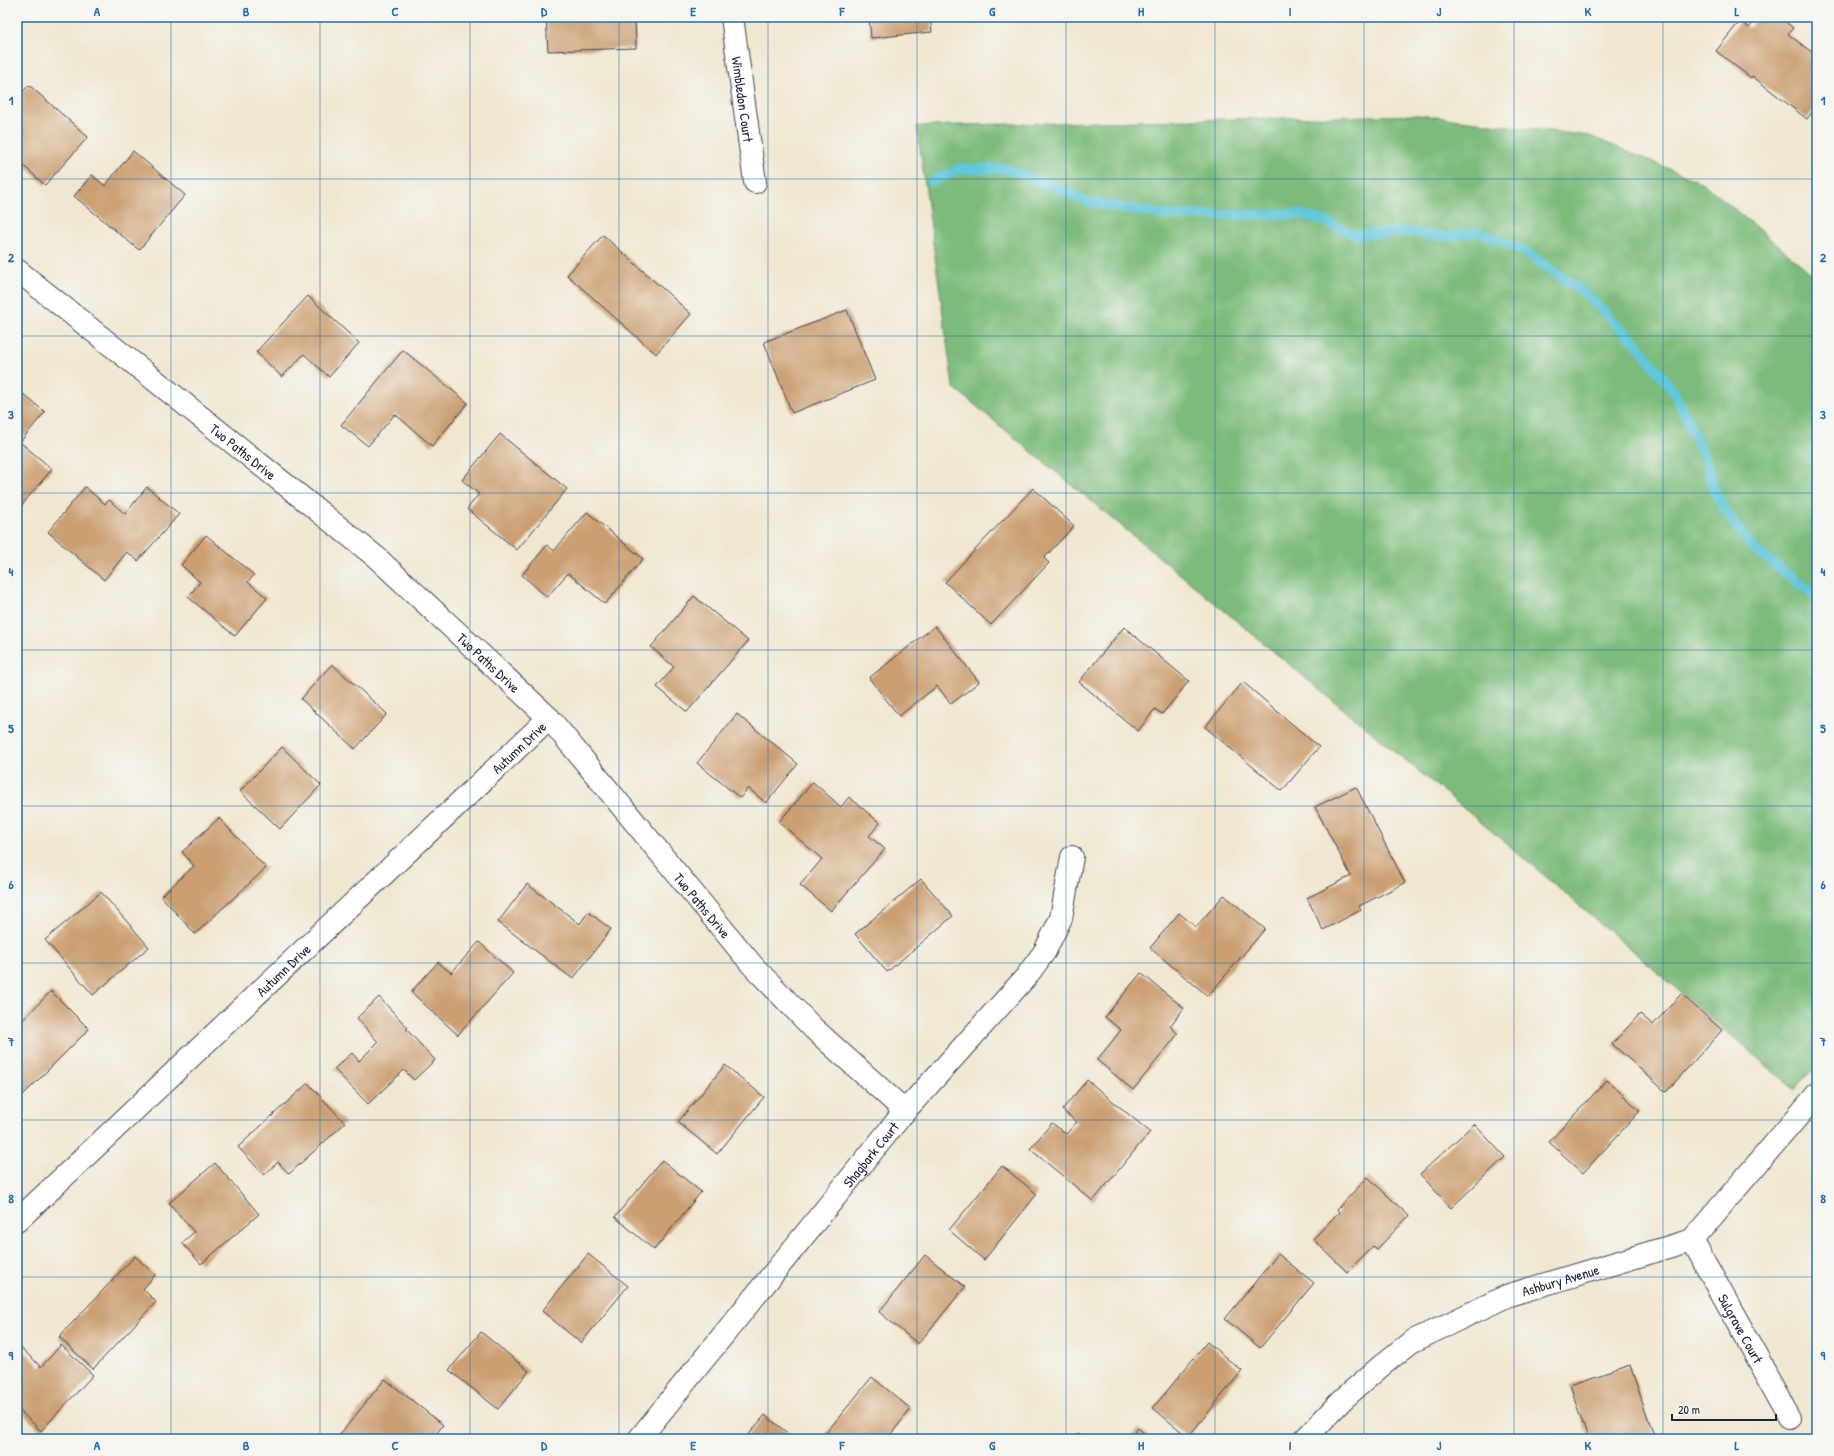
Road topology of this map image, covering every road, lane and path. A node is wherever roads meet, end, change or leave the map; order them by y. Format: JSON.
{"nodes":[{"id":1,"x":732,"y":17,"type":"edge"},
{"id":2,"x":755,"y":182,"type":"dead end"},
{"id":3,"x":17,"y":270,"type":"edge"},
{"id":4,"x":549,"y":718,"type":"junction"},
{"id":5,"x":1072,"y":857,"type":"dead end"},
{"id":6,"x":1817,"y":1094,"type":"edge"},
{"id":7,"x":905,"y":1112,"type":"junction"},
{"id":8,"x":17,"y":1220,"type":"edge"},
{"id":9,"x":1692,"y":1240,"type":"junction"},
{"id":10,"x":1791,"y":1417,"type":"dead end"},
{"id":11,"x":639,"y":1439,"type":"edge"},
{"id":12,"x":1305,"y":1439,"type":"edge"}],
"edges":[{"from":1,"to":2,"type":"street","name":"Wimbledon Court"},
{"from":3,"to":4,"type":"street","name":"Two Paths Drive"},
{"from":4,"to":7,"type":"street","name":"Two Paths Drive"},
{"from":4,"to":8,"type":"street","name":"Autumn Drive"},
{"from":5,"to":7,"type":"street","name":"Shagbark Court"},
{"from":6,"to":9,"type":"street"},
{"from":7,"to":11,"type":"street","name":"Shagbark Court"},
{"from":9,"to":10,"type":"street","name":"Sulgrave Court"},
{"from":9,"to":12,"type":"street","name":"Ashbury Avenue"}]}
